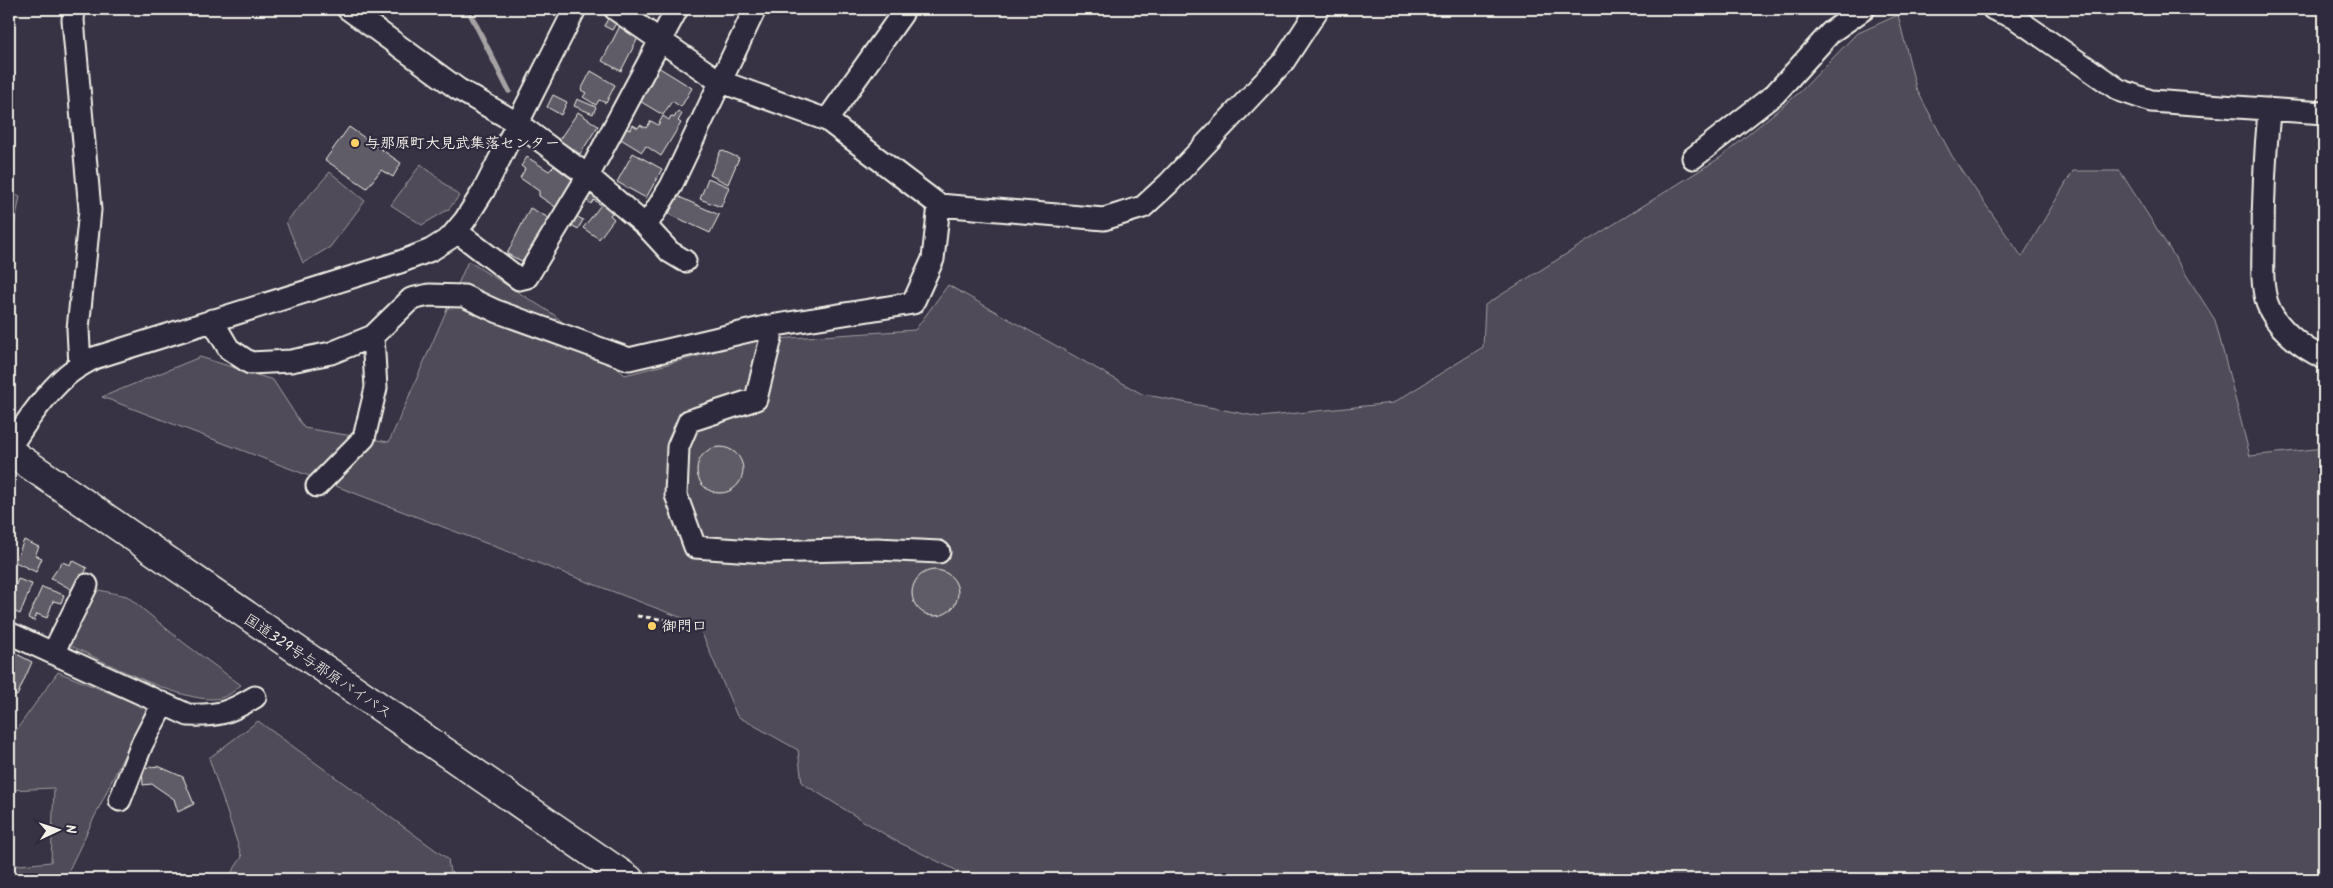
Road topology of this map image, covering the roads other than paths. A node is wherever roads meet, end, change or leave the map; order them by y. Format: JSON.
{"nodes":[{"id":1,"x":74,"y":9,"type":"edge"},
{"id":2,"x":348,"y":9,"type":"edge"},
{"id":3,"x":575,"y":9,"type":"edge"},
{"id":4,"x":616,"y":9,"type":"edge"},
{"id":5,"x":678,"y":9,"type":"edge"},
{"id":6,"x":755,"y":9,"type":"edge"},
{"id":7,"x":903,"y":9,"type":"edge"},
{"id":8,"x":1318,"y":9,"type":"edge"},
{"id":9,"x":1864,"y":9,"type":"edge"},
{"id":10,"x":1993,"y":9,"type":"edge"},
{"id":11,"x":2019,"y":13,"type":"edge"},
{"id":12,"x":660,"y":41,"type":"junction"},
{"id":13,"x":719,"y":81,"type":"junction"},
{"id":14,"x":2270,"y":111,"type":"junction"},
{"id":15,"x":2324,"y":113,"type":"edge"},
{"id":16,"x":827,"y":120,"type":"junction"},
{"id":17,"x":517,"y":123,"type":"junction"},
{"id":18,"x":1693,"y":158,"type":"dead end"},
{"id":19,"x":588,"y":176,"type":"junction"},
{"id":20,"x":938,"y":205,"type":"junction"},
{"id":21,"x":646,"y":226,"type":"junction"},
{"id":22,"x":456,"y":231,"type":"junction"},
{"id":23,"x":685,"y":261,"type":"dead end"},
{"id":24,"x":212,"y":320,"type":"junction"},
{"id":25,"x":770,"y":326,"type":"junction"},
{"id":26,"x":373,"y":336,"type":"junction"},
{"id":27,"x":2324,"y":358,"type":"edge"},
{"id":28,"x":80,"y":366,"type":"junction"},
{"id":29,"x":9,"y":450,"type":"edge"},
{"id":30,"x":316,"y":486,"type":"dead end"},
{"id":31,"x":939,"y":552,"type":"dead end"},
{"id":32,"x":87,"y":585,"type":"dead end"},
{"id":33,"x":9,"y":633,"type":"edge"},
{"id":34,"x":53,"y":653,"type":"junction"},
{"id":35,"x":255,"y":697,"type":"dead end"},
{"id":36,"x":163,"y":704,"type":"junction"},
{"id":37,"x":120,"y":800,"type":"dead end"},
{"id":38,"x":629,"y":879,"type":"edge"}],
"edges":[{"from":1,"to":28,"type":"street"},
{"from":2,"to":17,"type":"street"},
{"from":3,"to":17,"type":"street"},
{"from":4,"to":12,"type":"street"},
{"from":5,"to":12,"type":"street"},
{"from":6,"to":13,"type":"street"},
{"from":7,"to":16,"type":"street"},
{"from":8,"to":20,"type":"street"},
{"from":9,"to":18,"type":"street"},
{"from":10,"to":11,"type":"street"},
{"from":11,"to":14,"type":"street"},
{"from":12,"to":13,"type":"street"},
{"from":12,"to":19,"type":"street"},
{"from":13,"to":16,"type":"street"},
{"from":13,"to":21,"type":"street"},
{"from":14,"to":15,"type":"street"},
{"from":14,"to":27,"type":"street"},
{"from":16,"to":20,"type":"street"},
{"from":17,"to":19,"type":"street"},
{"from":17,"to":22,"type":"street"},
{"from":19,"to":21,"type":"street"},
{"from":19,"to":22,"type":"street"},
{"from":20,"to":25,"type":"street"},
{"from":21,"to":23,"type":"street"},
{"from":22,"to":24,"type":"street"},
{"from":24,"to":26,"type":"street"},
{"from":24,"to":28,"type":"street"},
{"from":25,"to":26,"type":"street"},
{"from":25,"to":31,"type":"street"},
{"from":26,"to":30,"type":"street"},
{"from":28,"to":29,"type":"street"},
{"from":29,"to":38,"type":"highway","name":"国道329号与那原バイパス"},
{"from":32,"to":34,"type":"street"},
{"from":33,"to":34,"type":"street"},
{"from":34,"to":36,"type":"street"},
{"from":35,"to":36,"type":"street"},
{"from":36,"to":37,"type":"street"}]}
